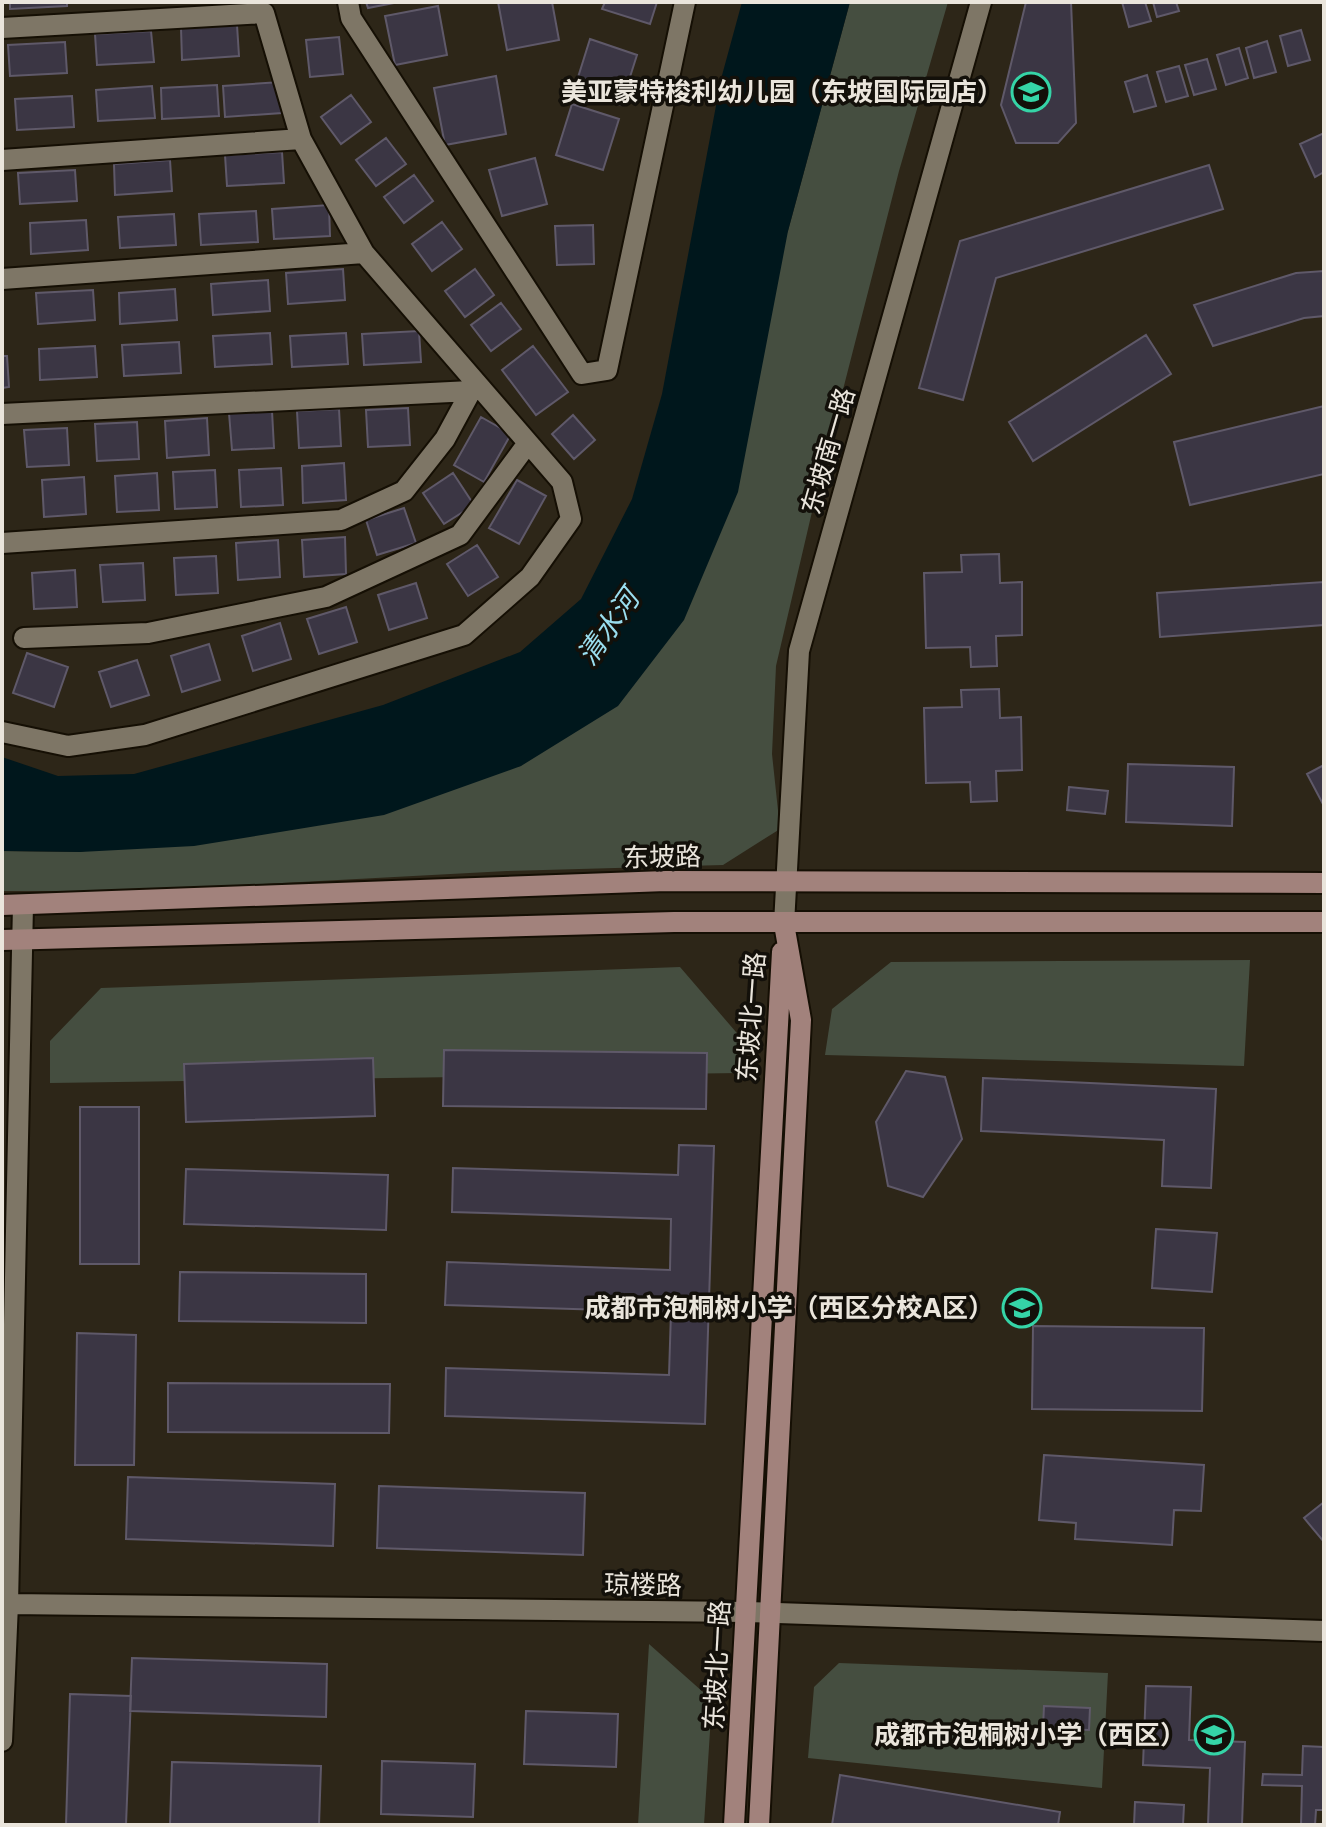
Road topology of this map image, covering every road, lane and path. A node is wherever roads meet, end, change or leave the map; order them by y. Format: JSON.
{"nodes":[{"id":1,"x":348,"y":2,"type":"edge"},
{"id":2,"x":685,"y":2,"type":"edge"},
{"id":3,"x":981,"y":2,"type":"edge"},
{"id":4,"x":2,"y":28,"type":"edge"},
{"id":5,"x":301,"y":139,"type":"junction"},
{"id":6,"x":2,"y":160,"type":"edge"},
{"id":7,"x":364,"y":253,"type":"junction"},
{"id":8,"x":2,"y":279,"type":"edge"},
{"id":9,"x":2,"y":414,"type":"edge"},
{"id":10,"x":528,"y":443,"type":"junction"},
{"id":11,"x":2,"y":543,"type":"edge"},
{"id":12,"x":24,"y":638,"type":"dead end"},
{"id":13,"x":2,"y":732,"type":"edge"},
{"id":14,"x":786,"y":883,"type":"junction"},
{"id":15,"x":1324,"y":883,"type":"edge"},
{"id":16,"x":12,"y":905,"type":"edge"},
{"id":17,"x":1324,"y":922,"type":"edge"},
{"id":18,"x":784,"y":924,"type":"junction"},
{"id":19,"x":11,"y":940,"type":"edge"},
{"id":20,"x":7,"y":1455,"type":"edge"},
{"id":21,"x":8,"y":1604,"type":"junction"},
{"id":22,"x":746,"y":1612,"type":"junction"},
{"id":23,"x":770,"y":1613,"type":"junction"},
{"id":24,"x":1324,"y":1631,"type":"edge"},
{"id":25,"x":2,"y":1741,"type":"edge"},
{"id":26,"x":734,"y":1825,"type":"edge"},
{"id":27,"x":759,"y":1825,"type":"edge"}],
"edges":[{"from":1,"to":2,"type":"street"},
{"from":3,"to":14,"type":"street","name":"东坡南一路"},
{"from":4,"to":5,"type":"street"},
{"from":5,"to":6,"type":"street"},
{"from":5,"to":7,"type":"street"},
{"from":7,"to":8,"type":"street"},
{"from":7,"to":10,"type":"street"},
{"from":9,"to":11,"type":"street"},
{"from":10,"to":12,"type":"street"},
{"from":10,"to":13,"type":"street"},
{"from":14,"to":15,"type":"main road","name":"东坡路"},
{"from":14,"to":16,"type":"main road","name":"东坡路"},
{"from":14,"to":18,"type":"street","name":"东坡南一路"},
{"from":16,"to":19,"type":"street"},
{"from":17,"to":18,"type":"main road"},
{"from":18,"to":19,"type":"main road"},
{"from":18,"to":22,"type":"main road","name":"东坡北一路"},
{"from":18,"to":23,"type":"main road","name":"东坡北一路"},
{"from":19,"to":20,"type":"street"},
{"from":20,"to":21,"type":"street"},
{"from":21,"to":22,"type":"street","name":"琼楼路"},
{"from":21,"to":25,"type":"street"},
{"from":22,"to":23,"type":"street","name":"琼楼路"},
{"from":22,"to":26,"type":"main road","name":"东坡北一路"},
{"from":23,"to":24,"type":"street","name":"琼楼路"},
{"from":23,"to":27,"type":"main road","name":"东坡北一路"}]}
